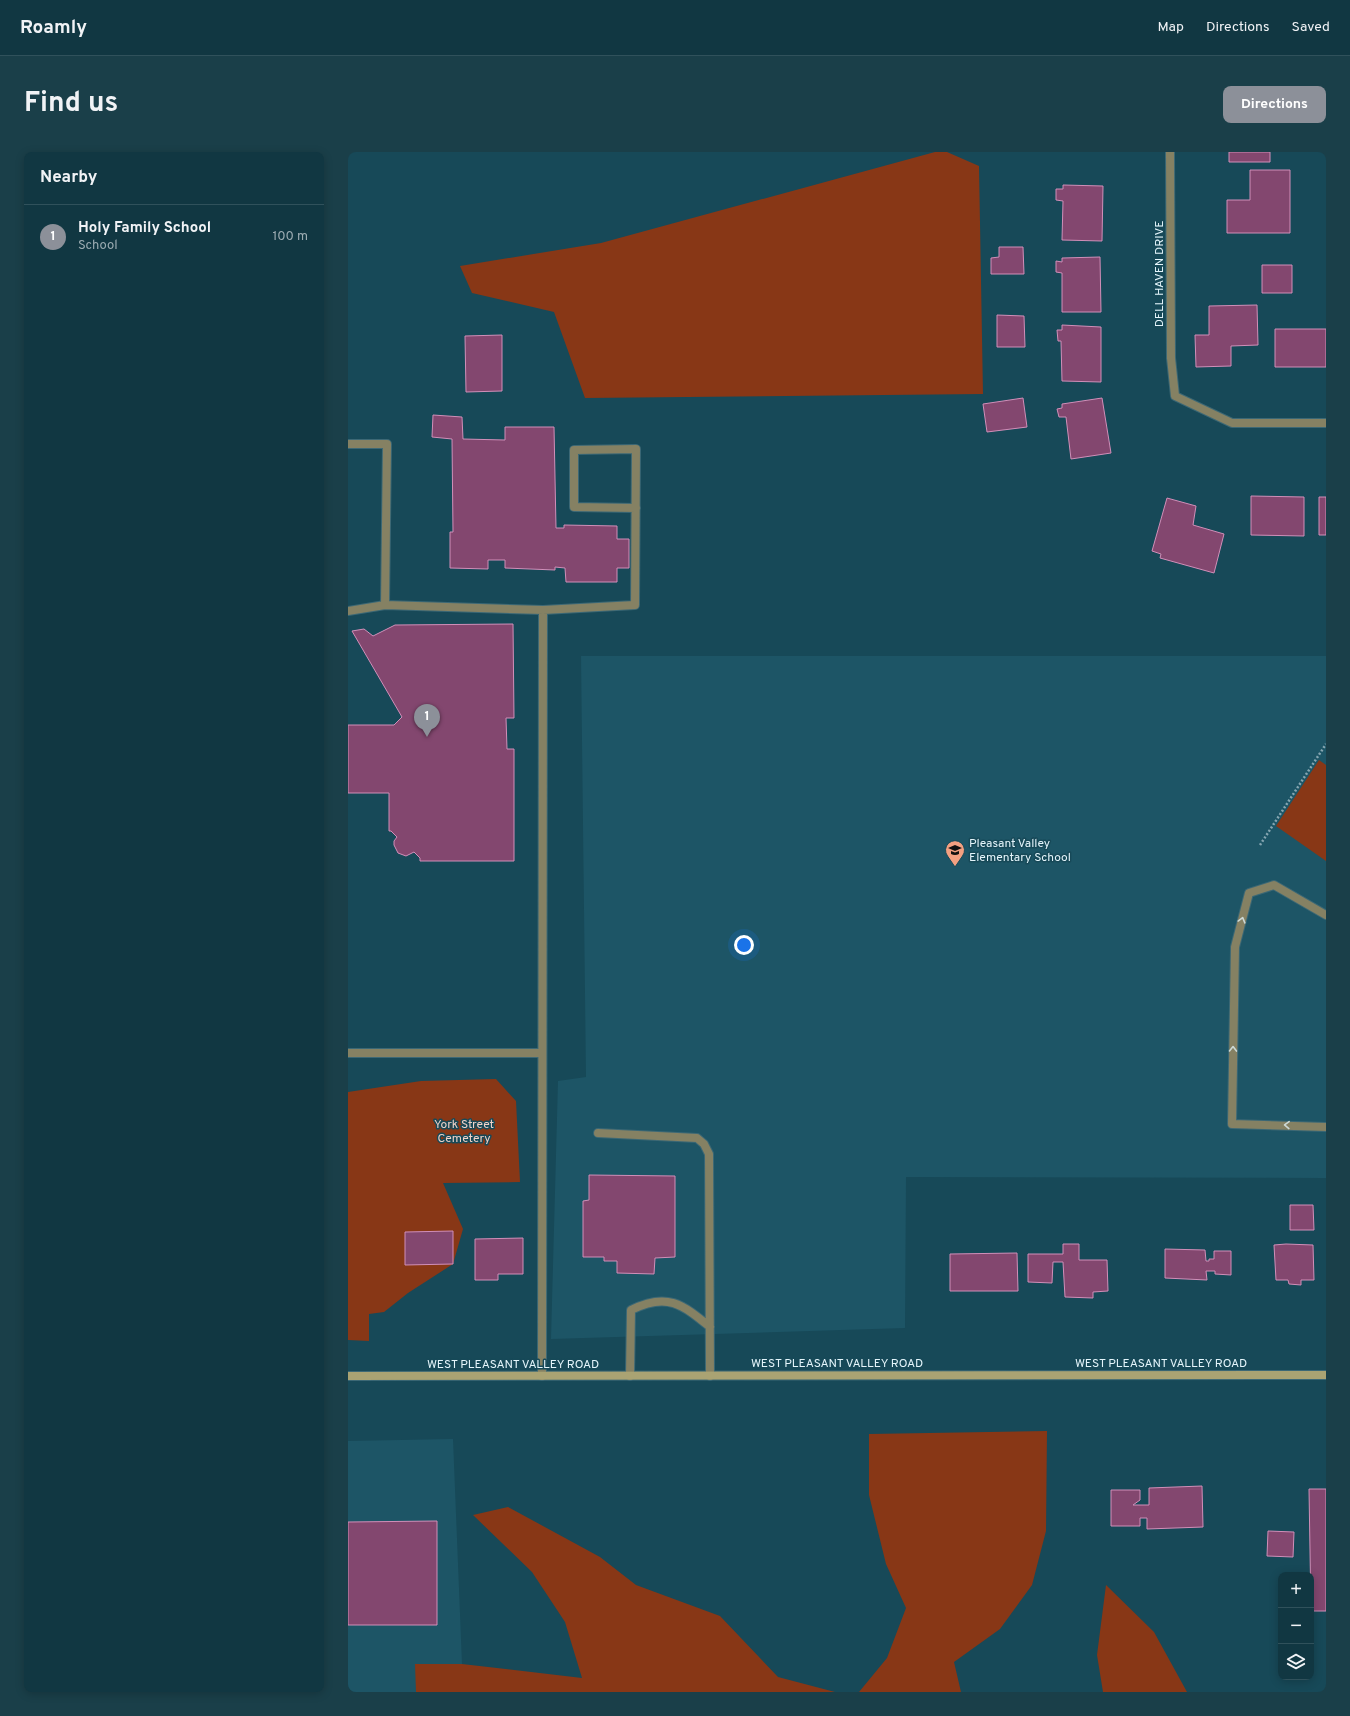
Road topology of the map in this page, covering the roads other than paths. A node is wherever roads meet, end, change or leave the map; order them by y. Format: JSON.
{"nodes":[{"id":1,"x":1170,"y":152,"type":"edge"},
{"id":2,"x":1326,"y":423,"type":"edge"},
{"id":3,"x":348,"y":444,"type":"edge"},
{"id":4,"x":636,"y":508,"type":"junction"},
{"id":5,"x":385,"y":605,"type":"junction"},
{"id":6,"x":542,"y":610,"type":"junction"},
{"id":7,"x":348,"y":611,"type":"edge"},
{"id":8,"x":1326,"y":915,"type":"edge"},
{"id":9,"x":348,"y":1053,"type":"edge"},
{"id":10,"x":542,"y":1053,"type":"junction"},
{"id":11,"x":1326,"y":1126,"type":"edge"},
{"id":12,"x":598,"y":1133,"type":"dead end"},
{"id":13,"x":710,"y":1327,"type":"junction"},
{"id":14,"x":1326,"y":1375,"type":"edge"},
{"id":15,"x":348,"y":1376,"type":"edge"},
{"id":16,"x":542,"y":1376,"type":"junction"},
{"id":17,"x":630,"y":1376,"type":"junction"},
{"id":18,"x":710,"y":1376,"type":"junction"}],
"edges":[{"from":1,"to":2,"type":"street","name":"DELL HAVEN DRIVE"},
{"from":3,"to":5,"type":"street"},
{"from":4,"to":4,"type":"street"},
{"from":4,"to":6,"type":"street"},
{"from":5,"to":6,"type":"street"},
{"from":5,"to":7,"type":"street"},
{"from":6,"to":10,"type":"street"},
{"from":11,"to":8,"type":"street","one_way":true},
{"from":9,"to":10,"type":"street"},
{"from":10,"to":16,"type":"street"},
{"from":12,"to":13,"type":"street"},
{"from":13,"to":17,"type":"street"},
{"from":13,"to":18,"type":"street"},
{"from":14,"to":18,"type":"main road","name":"WEST PLEASANT VALLEY ROAD"},
{"from":15,"to":16,"type":"main road","name":"WEST PLEASANT VALLEY ROAD"},
{"from":16,"to":17,"type":"main road","name":"WEST PLEASANT VALLEY ROAD"},
{"from":17,"to":18,"type":"main road","name":"WEST PLEASANT VALLEY ROAD"}]}
